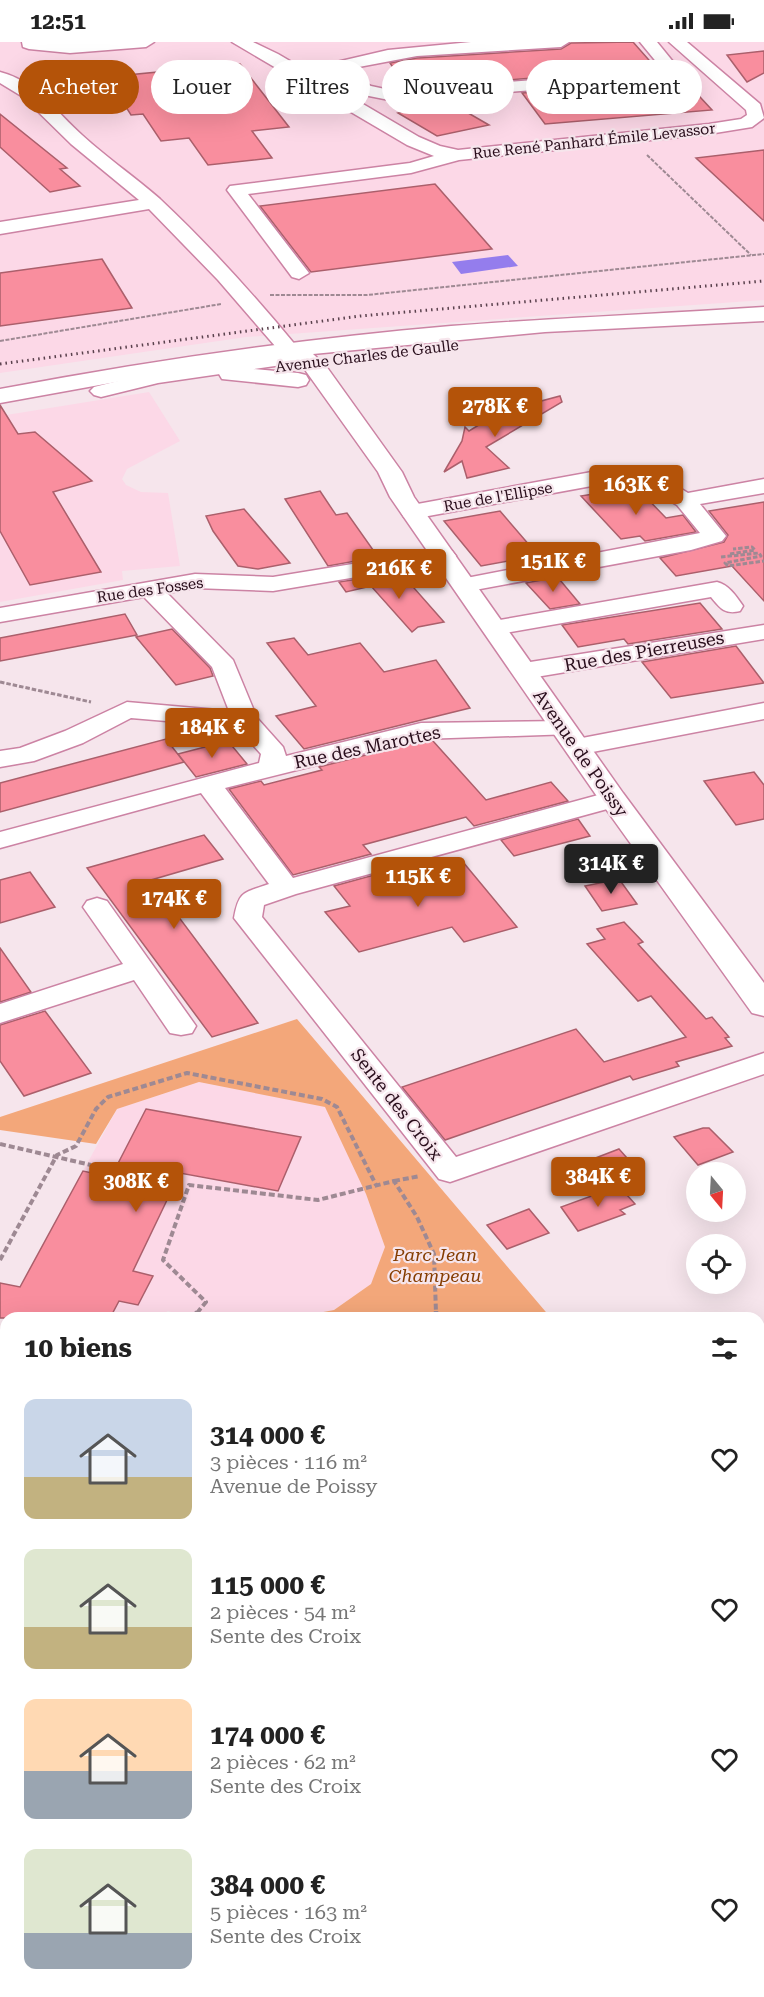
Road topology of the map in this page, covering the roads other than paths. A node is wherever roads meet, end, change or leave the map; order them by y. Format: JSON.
{"nodes":[{"id":1,"x":146,"y":42,"type":"edge"},
{"id":2,"x":240,"y":42,"type":"edge"},
{"id":3,"x":561,"y":42,"type":"edge"},
{"id":4,"x":648,"y":42,"type":"edge"},
{"id":5,"x":677,"y":42,"type":"edge"},
{"id":6,"x":24,"y":43,"type":"edge"},
{"id":7,"x":77,"y":47,"type":"junction"},
{"id":8,"x":35,"y":60,"type":"edge"},
{"id":9,"x":44,"y":60,"type":"edge"},
{"id":10,"x":273,"y":60,"type":"edge"},
{"id":11,"x":360,"y":60,"type":"edge"},
{"id":12,"x":18,"y":68,"type":"edge"},
{"id":13,"x":0,"y":72,"type":"edge"},
{"id":14,"x":0,"y":77,"type":"edge"},
{"id":15,"x":18,"y":86,"type":"edge"},
{"id":16,"x":370,"y":94,"type":"edge"},
{"id":17,"x":52,"y":114,"type":"edge"},
{"id":18,"x":368,"y":114,"type":"edge"},
{"id":19,"x":758,"y":123,"type":"edge"},
{"id":20,"x":458,"y":155,"type":"junction"},
{"id":21,"x":153,"y":203,"type":"junction"},
{"id":22,"x":0,"y":228,"type":"edge"},
{"id":23,"x":300,"y":273,"type":"dead end"},
{"id":24,"x":764,"y":314,"type":"edge"},
{"id":25,"x":736,"y":316,"type":"junction"},
{"id":26,"x":472,"y":332,"type":"junction"},
{"id":27,"x":354,"y":357,"type":"junction"},
{"id":28,"x":295,"y":360,"type":"junction"},
{"id":29,"x":329,"y":387,"type":"junction"},
{"id":30,"x":101,"y":391,"type":"junction"},
{"id":31,"x":0,"y":396,"type":"edge"},
{"id":32,"x":0,"y":406,"type":"edge"},
{"id":33,"x":764,"y":486,"type":"edge"},
{"id":34,"x":685,"y":500,"type":"junction"},
{"id":35,"x":407,"y":505,"type":"junction"},
{"id":36,"x":444,"y":556,"type":"junction"},
{"id":37,"x":464,"y":585,"type":"junction"},
{"id":38,"x":150,"y":589,"type":"junction"},
{"id":39,"x":731,"y":606,"type":"dead end"},
{"id":40,"x":0,"y":615,"type":"edge"},
{"id":41,"x":494,"y":628,"type":"junction"},
{"id":42,"x":764,"y":632,"type":"edge"},
{"id":43,"x":524,"y":671,"type":"junction"},
{"id":44,"x":764,"y":711,"type":"edge"},
{"id":45,"x":245,"y":720,"type":"junction"},
{"id":46,"x":570,"y":738,"type":"junction"},
{"id":47,"x":0,"y":759,"type":"edge"},
{"id":48,"x":271,"y":768,"type":"junction"},
{"id":49,"x":208,"y":784,"type":"junction"},
{"id":50,"x":613,"y":799,"type":"junction"},
{"id":51,"x":0,"y":840,"type":"edge"},
{"id":52,"x":285,"y":888,"type":"junction"},
{"id":53,"x":97,"y":907,"type":"dead end"},
{"id":54,"x":141,"y":968,"type":"junction"},
{"id":55,"x":764,"y":1006,"type":"edge"},
{"id":56,"x":0,"y":1014,"type":"edge"},
{"id":57,"x":181,"y":1026,"type":"dead end"},
{"id":58,"x":764,"y":1063,"type":"edge"}],
"edges":[{"from":1,"to":7,"type":"street"},
{"from":2,"to":10,"type":"street","name":"Rue René Panhard Émile Levassor"},
{"from":3,"to":11,"type":"street"},
{"from":4,"to":16,"type":"street"},
{"from":5,"to":19,"type":"street","name":"Rue René Panhard Émile Levassor"},
{"from":6,"to":7,"type":"street"},
{"from":6,"to":8,"type":"street"},
{"from":7,"to":9,"type":"street"},
{"from":12,"to":13,"type":"street"},
{"from":14,"to":15,"type":"street"},
{"from":17,"to":21,"type":"street"},
{"from":18,"to":20,"type":"street","name":"Rue René Panhard Émile Levassor"},
{"from":19,"to":20,"type":"street","name":"Rue René Panhard Émile Levassor"},
{"from":20,"to":23,"type":"street"},
{"from":21,"to":22,"type":"street"},
{"from":21,"to":28,"type":"street"},
{"from":24,"to":25,"type":"main road","name":"Avenue Charles de Gaulle"},
{"from":25,"to":26,"type":"main road","name":"Avenue Charles de Gaulle"},
{"from":25,"to":27,"type":"main road","name":"Avenue Charles de Gaulle"},
{"from":26,"to":28,"type":"main road","name":"Avenue Charles de Gaulle"},
{"from":26,"to":28,"type":"street"},
{"from":27,"to":28,"type":"main road","name":"Avenue Charles de Gaulle"},
{"from":27,"to":29,"type":"main road"},
{"from":28,"to":29,"type":"main road","name":"Avenue de Poissy"},
{"from":28,"to":30,"type":"main road"},
{"from":28,"to":30,"type":"street"},
{"from":28,"to":31,"type":"main road","name":"Avenue Charles de Gaulle"},
{"from":28,"to":35,"type":"main road","name":"Avenue de Poissy"},
{"from":29,"to":35,"type":"main road","name":"Avenue de Poissy"},
{"from":30,"to":32,"type":"main road"},
{"from":33,"to":34,"type":"street"},
{"from":34,"to":35,"type":"street","name":"Rue de l'Ellipse"},
{"from":34,"to":37,"type":"street","name":"Rue de l'Ellipse"},
{"from":35,"to":36,"type":"main road","name":"Avenue de Poissy"},
{"from":36,"to":37,"type":"main road","name":"Avenue de Poissy"},
{"from":36,"to":38,"type":"street","name":"Rue des Fosses"},
{"from":37,"to":41,"type":"main road","name":"Avenue de Poissy"},
{"from":38,"to":40,"type":"street","name":"Rue des Fosses"},
{"from":38,"to":45,"type":"street"},
{"from":39,"to":41,"type":"street"},
{"from":41,"to":43,"type":"main road","name":"Avenue de Poissy"},
{"from":42,"to":43,"type":"street","name":"Rue des Pierreuses"},
{"from":43,"to":46,"type":"main road","name":"Avenue de Poissy"},
{"from":44,"to":46,"type":"street","name":"Rue des Marottes"},
{"from":45,"to":47,"type":"street"},
{"from":45,"to":48,"type":"street"},
{"from":46,"to":48,"type":"street","name":"Rue des Marottes"},
{"from":46,"to":50,"type":"main road","name":"Avenue de Poissy"},
{"from":48,"to":49,"type":"street","name":"Rue des Marottes"},
{"from":49,"to":51,"type":"street","name":"Rue des Marottes"},
{"from":49,"to":52,"type":"street"},
{"from":50,"to":52,"type":"street"},
{"from":50,"to":55,"type":"main road","name":"Avenue de Poissy"},
{"from":52,"to":58,"type":"street","name":"Sente des Croix"},
{"from":53,"to":54,"type":"street"},
{"from":54,"to":56,"type":"street"},
{"from":54,"to":57,"type":"street"}]}
